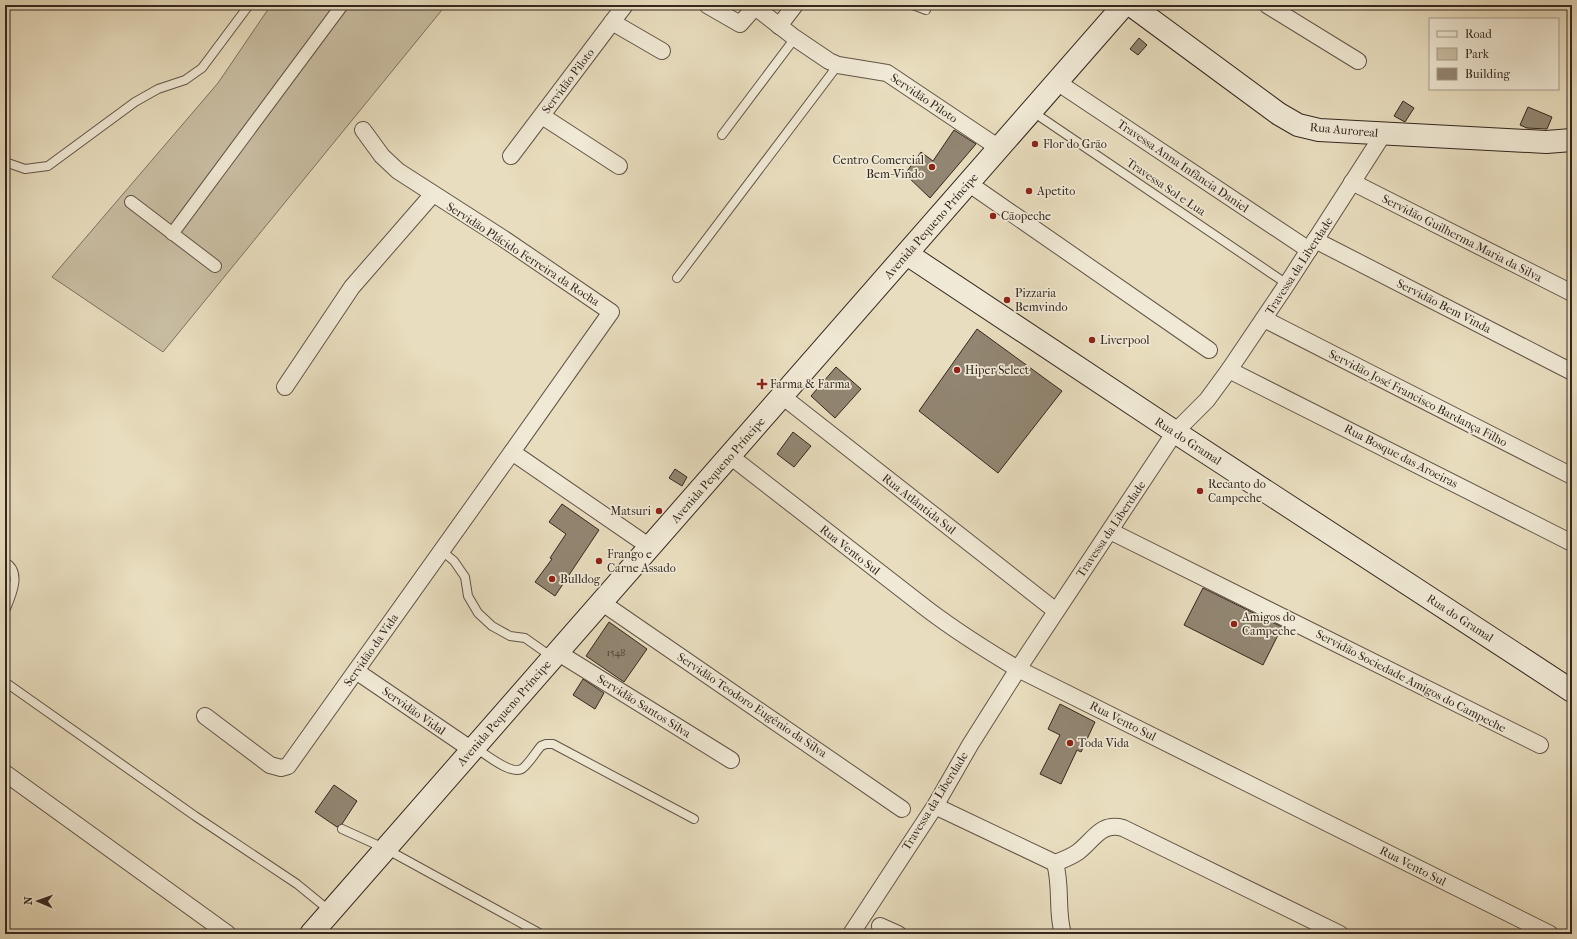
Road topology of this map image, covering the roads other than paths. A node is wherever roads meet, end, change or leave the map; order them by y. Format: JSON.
{"nodes":[{"id":1,"x":249,"y":5,"type":"edge"},
{"id":2,"x":342,"y":5,"type":"edge"},
{"id":3,"x":624,"y":5,"type":"edge"},
{"id":4,"x":707,"y":5,"type":"edge"},
{"id":5,"x":795,"y":5,"type":"edge"},
{"id":6,"x":913,"y":5,"type":"edge"},
{"id":7,"x":1124,"y":5,"type":"edge"},
{"id":8,"x":1131,"y":5,"type":"edge"},
{"id":9,"x":1267,"y":5,"type":"edge"},
{"id":10,"x":926,"y":10,"type":"dead end"},
{"id":11,"x":612,"y":22,"type":"junction"},
{"id":12,"x":779,"y":26,"type":"junction"},
{"id":13,"x":795,"y":38,"type":"junction"},
{"id":14,"x":662,"y":51,"type":"dead end"},
{"id":15,"x":1358,"y":61,"type":"dead end"},
{"id":16,"x":838,"y":65,"type":"junction"},
{"id":17,"x":1057,"y":82,"type":"junction"},
{"id":18,"x":1032,"y":111,"type":"junction"},
{"id":19,"x":542,"y":116,"type":"junction"},
{"id":20,"x":363,"y":130,"type":"dead end"},
{"id":21,"x":1384,"y":133,"type":"junction"},
{"id":22,"x":722,"y":135,"type":"dead end"},
{"id":23,"x":1572,"y":140,"type":"edge"},
{"id":24,"x":999,"y":148,"type":"junction"},
{"id":25,"x":512,"y":156,"type":"dead end"},
{"id":26,"x":5,"y":162,"type":"edge"},
{"id":27,"x":619,"y":166,"type":"dead end"},
{"id":28,"x":1352,"y":182,"type":"junction"},
{"id":29,"x":968,"y":184,"type":"junction"},
{"id":30,"x":433,"y":194,"type":"junction"},
{"id":31,"x":131,"y":202,"type":"dead end"},
{"id":32,"x":172,"y":234,"type":"junction"},
{"id":33,"x":1312,"y":245,"type":"junction"},
{"id":34,"x":906,"y":254,"type":"junction"},
{"id":35,"x":215,"y":266,"type":"dead end"},
{"id":36,"x":677,"y":278,"type":"dead end"},
{"id":37,"x":1287,"y":284,"type":"junction"},
{"id":38,"x":1572,"y":293,"type":"edge"},
{"id":39,"x":1264,"y":319,"type":"junction"},
{"id":40,"x":1209,"y":350,"type":"dead end"},
{"id":41,"x":1229,"y":370,"type":"junction"},
{"id":42,"x":1572,"y":372,"type":"edge"},
{"id":43,"x":285,"y":387,"type":"dead end"},
{"id":44,"x":782,"y":396,"type":"junction"},
{"id":45,"x":1175,"y":432,"type":"junction"},
{"id":46,"x":512,"y":452,"type":"junction"},
{"id":47,"x":730,"y":456,"type":"junction"},
{"id":48,"x":1572,"y":476,"type":"edge"},
{"id":49,"x":1110,"y":531,"type":"junction"},
{"id":50,"x":1572,"y":543,"type":"edge"},
{"id":51,"x":650,"y":547,"type":"junction"},
{"id":52,"x":442,"y":551,"type":"junction"},
{"id":53,"x":5,"y":562,"type":"edge"},
{"id":54,"x":601,"y":602,"type":"junction"},
{"id":55,"x":5,"y":611,"type":"edge"},
{"id":56,"x":1056,"y":611,"type":"junction"},
{"id":57,"x":555,"y":655,"type":"junction"},
{"id":58,"x":1018,"y":669,"type":"junction"},
{"id":59,"x":356,"y":671,"type":"junction"},
{"id":60,"x":5,"y":682,"type":"edge"},
{"id":61,"x":1572,"y":691,"type":"edge"},
{"id":62,"x":205,"y":716,"type":"dead end"},
{"id":63,"x":1540,"y":745,"type":"dead end"},
{"id":64,"x":473,"y":749,"type":"junction"},
{"id":65,"x":731,"y":760,"type":"dead end"},
{"id":66,"x":5,"y":774,"type":"edge"},
{"id":67,"x":935,"y":806,"type":"junction"},
{"id":68,"x":902,"y":808,"type":"dead end"},
{"id":69,"x":694,"y":819,"type":"dead end"},
{"id":70,"x":342,"y":829,"type":"dead end"},
{"id":71,"x":386,"y":849,"type":"junction"},
{"id":72,"x":1055,"y":863,"type":"junction"},
{"id":73,"x":330,"y":912,"type":"junction"},
{"id":74,"x":880,"y":926,"type":"dead end"},
{"id":75,"x":228,"y":934,"type":"edge"},
{"id":76,"x":311,"y":934,"type":"edge"},
{"id":77,"x":541,"y":934,"type":"edge"},
{"id":78,"x":851,"y":934,"type":"edge"},
{"id":79,"x":898,"y":934,"type":"edge"},
{"id":80,"x":1062,"y":934,"type":"edge"},
{"id":81,"x":1340,"y":934,"type":"edge"},
{"id":82,"x":1550,"y":934,"type":"edge"}],
"edges":[{"from":1,"to":26,"type":"lane"},
{"from":2,"to":32,"type":"street"},
{"from":3,"to":11,"type":"street","name":"Servidão Piloto"},
{"from":4,"to":12,"type":"street","name":"Servidão Piloto"},
{"from":5,"to":12,"type":"street"},
{"from":6,"to":10,"type":"lane"},
{"from":7,"to":17,"type":"main road","name":"Avenida Pequeno Príncipe"},
{"from":8,"to":21,"type":"main road","name":"Rua Auroreal"},
{"from":9,"to":15,"type":"street"},
{"from":11,"to":14,"type":"street"},
{"from":11,"to":19,"type":"street","name":"Servidão Piloto"},
{"from":12,"to":13,"type":"street","name":"Servidão Piloto"},
{"from":13,"to":16,"type":"street","name":"Servidão Piloto"},
{"from":13,"to":22,"type":"lane"},
{"from":16,"to":24,"type":"street","name":"Servidão Piloto"},
{"from":16,"to":36,"type":"lane"},
{"from":17,"to":18,"type":"main road","name":"Avenida Pequeno Príncipe"},
{"from":17,"to":33,"type":"street","name":"Travessa Anna Infância Daniel"},
{"from":18,"to":24,"type":"main road","name":"Avenida Pequeno Príncipe"},
{"from":18,"to":37,"type":"lane","name":"Travessa Sol e Lua"},
{"from":19,"to":25,"type":"street","name":"Servidão Piloto"},
{"from":19,"to":27,"type":"street"},
{"from":20,"to":30,"type":"street","name":"Servidão Plácido Ferreira da Rocha"},
{"from":21,"to":23,"type":"main road","name":"Rua Auroreal"},
{"from":21,"to":28,"type":"street","name":"Travessa da Liberdade"},
{"from":24,"to":29,"type":"main road","name":"Avenida Pequeno Príncipe"},
{"from":28,"to":33,"type":"street","name":"Travessa da Liberdade"},
{"from":28,"to":38,"type":"street","name":"Servidão Guilherma Maria da Silva"},
{"from":29,"to":34,"type":"main road","name":"Avenida Pequeno Príncipe"},
{"from":29,"to":40,"type":"street"},
{"from":30,"to":43,"type":"street"},
{"from":30,"to":46,"type":"street","name":"Servidão Plácido Ferreira da Rocha"},
{"from":31,"to":32,"type":"street"},
{"from":32,"to":35,"type":"street"},
{"from":33,"to":37,"type":"street","name":"Travessa da Liberdade"},
{"from":33,"to":42,"type":"street","name":"Servidão Bem Vinda"},
{"from":34,"to":44,"type":"main road","name":"Avenida Pequeno Príncipe"},
{"from":34,"to":45,"type":"main road","name":"Rua do Gramal"},
{"from":37,"to":39,"type":"street","name":"Travessa da Liberdade"},
{"from":39,"to":41,"type":"street","name":"Travessa da Liberdade"},
{"from":39,"to":48,"type":"street","name":"Servidão José Francisco Bardança Filho"},
{"from":41,"to":45,"type":"street","name":"Travessa da Liberdade"},
{"from":41,"to":50,"type":"street","name":"Rua Bosque das Aroeiras"},
{"from":44,"to":47,"type":"main road","name":"Avenida Pequeno Príncipe"},
{"from":44,"to":56,"type":"street","name":"Rua Atlântida Sul"},
{"from":45,"to":49,"type":"street","name":"Travessa da Liberdade"},
{"from":45,"to":61,"type":"main road","name":"Rua do Gramal"},
{"from":46,"to":51,"type":"street"},
{"from":46,"to":52,"type":"street","name":"Servidão da Vida"},
{"from":47,"to":51,"type":"main road","name":"Avenida Pequeno Príncipe"},
{"from":47,"to":58,"type":"street","name":"Rua Vento Sul"},
{"from":49,"to":56,"type":"street","name":"Travessa da Liberdade"},
{"from":49,"to":63,"type":"street","name":"Servidão Sociedade Amigos do Campeche"},
{"from":51,"to":54,"type":"main road","name":"Avenida Pequeno Príncipe"},
{"from":52,"to":57,"type":"lane"},
{"from":52,"to":59,"type":"street","name":"Servidão da Vida"},
{"from":53,"to":55,"type":"lane"},
{"from":54,"to":57,"type":"main road","name":"Avenida Pequeno Príncipe"},
{"from":54,"to":68,"type":"street","name":"Servidão Teodoro Eugênio da Silva"},
{"from":56,"to":58,"type":"street","name":"Travessa da Liberdade"},
{"from":57,"to":64,"type":"main road","name":"Avenida Pequeno Príncipe"},
{"from":57,"to":65,"type":"street","name":"Servidão Santos Silva"},
{"from":58,"to":67,"type":"street","name":"Travessa da Liberdade"},
{"from":58,"to":82,"type":"street","name":"Rua Vento Sul"},
{"from":59,"to":62,"type":"street","name":"Servidão da Vida"},
{"from":59,"to":64,"type":"street","name":"Servidão Vidal"},
{"from":60,"to":73,"type":"lane"},
{"from":64,"to":69,"type":"lane"},
{"from":64,"to":71,"type":"main road","name":"Avenida Pequeno Príncipe"},
{"from":66,"to":75,"type":"street"},
{"from":67,"to":72,"type":"street"},
{"from":67,"to":78,"type":"street","name":"Travessa da Liberdade"},
{"from":70,"to":71,"type":"lane"},
{"from":71,"to":73,"type":"main road","name":"Avenida Pequeno Príncipe"},
{"from":71,"to":77,"type":"lane"},
{"from":72,"to":80,"type":"street"},
{"from":72,"to":81,"type":"street"},
{"from":73,"to":76,"type":"main road","name":"Avenida Pequeno Príncipe"},
{"from":74,"to":79,"type":"street"}]}
